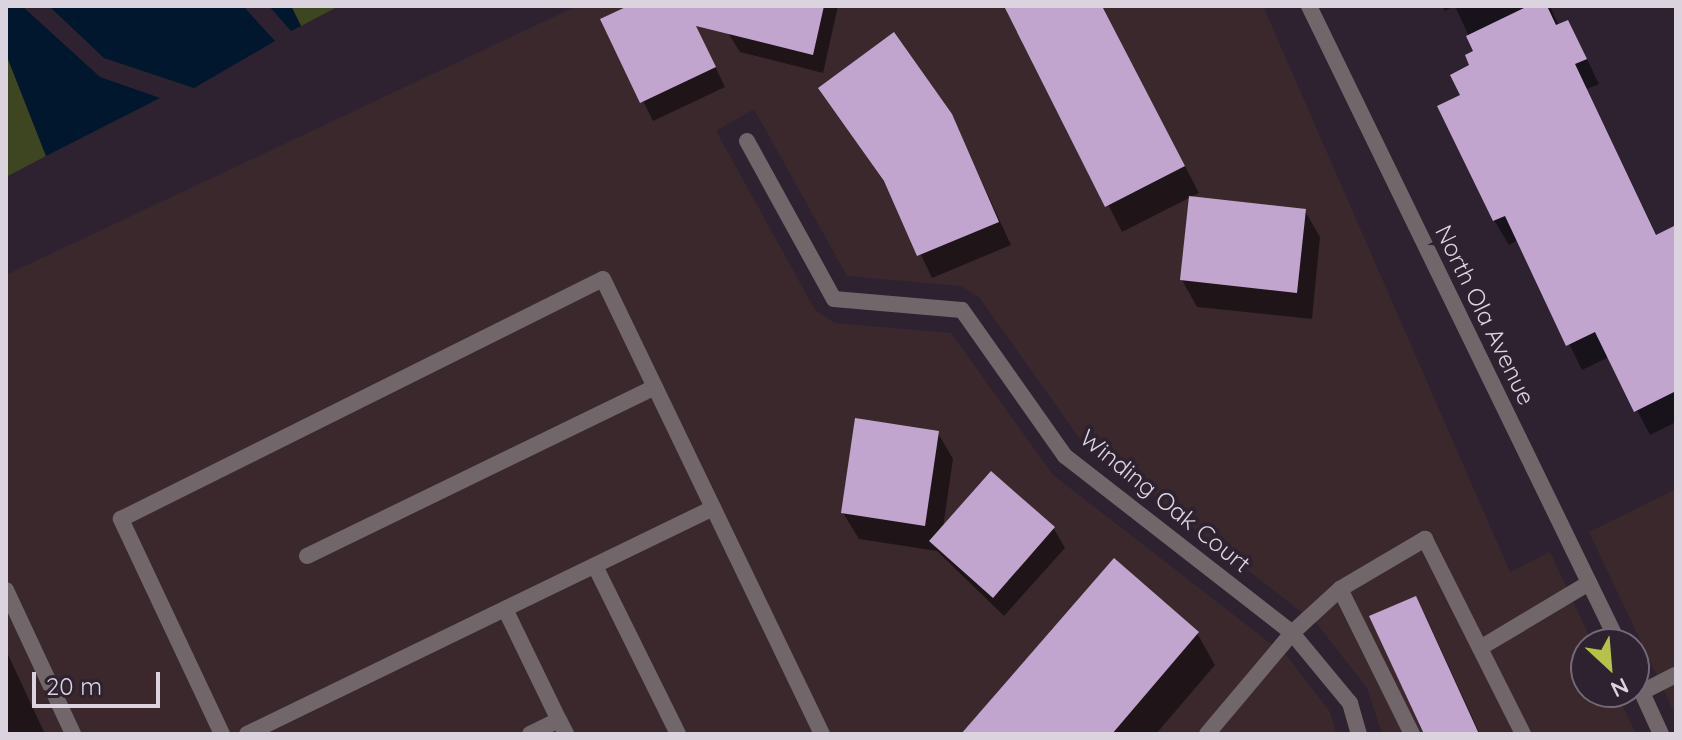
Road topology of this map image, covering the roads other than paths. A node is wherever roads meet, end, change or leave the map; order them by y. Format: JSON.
{"nodes":[{"id":1,"x":1309,"y":6,"type":"edge"},
{"id":2,"x":747,"y":141,"type":"dead end"},
{"id":3,"x":655,"y":387,"type":"junction"},
{"id":4,"x":713,"y":508,"type":"junction"},
{"id":5,"x":307,"y":556,"type":"dead end"},
{"id":6,"x":595,"y":566,"type":"junction"},
{"id":7,"x":1589,"y":583,"type":"junction"},
{"id":8,"x":1340,"y":589,"type":"junction"},
{"id":9,"x":6,"y":590,"type":"edge"},
{"id":10,"x":505,"y":609,"type":"junction"},
{"id":11,"x":1611,"y":628,"type":"edge"},
{"id":12,"x":1292,"y":633,"type":"junction"},
{"id":13,"x":1480,"y":648,"type":"junction"},
{"id":14,"x":1676,"y":675,"type":"edge"},
{"id":15,"x":1650,"y":688,"type":"edge"},
{"id":16,"x":1649,"y":708,"type":"edge"},
{"id":17,"x":562,"y":727,"type":"edge"},
{"id":18,"x":73,"y":734,"type":"edge"},
{"id":19,"x":222,"y":734,"type":"edge"},
{"id":20,"x":247,"y":734,"type":"edge"},
{"id":21,"x":530,"y":734,"type":"edge"},
{"id":22,"x":678,"y":734,"type":"edge"},
{"id":23,"x":822,"y":734,"type":"edge"},
{"id":24,"x":1207,"y":734,"type":"edge"},
{"id":25,"x":1359,"y":734,"type":"edge"},
{"id":26,"x":1412,"y":734,"type":"edge"},
{"id":27,"x":1523,"y":734,"type":"edge"},
{"id":28,"x":1661,"y":734,"type":"edge"}],
"edges":[{"from":1,"to":7,"type":"street","name":"North Ola Avenue"},
{"from":2,"to":12,"type":"street","name":"Winding Oak Court"},
{"from":3,"to":4,"type":"street"},
{"from":3,"to":5,"type":"street"},
{"from":3,"to":19,"type":"street"},
{"from":4,"to":6,"type":"street"},
{"from":4,"to":23,"type":"street"},
{"from":6,"to":10,"type":"street"},
{"from":6,"to":22,"type":"street"},
{"from":7,"to":11,"type":"street","name":"North Ola Avenue"},
{"from":7,"to":13,"type":"street"},
{"from":8,"to":12,"type":"street"},
{"from":8,"to":13,"type":"street"},
{"from":8,"to":26,"type":"street"},
{"from":9,"to":18,"type":"street"},
{"from":10,"to":17,"type":"street"},
{"from":10,"to":20,"type":"street"},
{"from":12,"to":24,"type":"street"},
{"from":12,"to":25,"type":"street","name":"Winding Oak Court"},
{"from":13,"to":27,"type":"street"},
{"from":14,"to":15,"type":"street"},
{"from":16,"to":28,"type":"street"},
{"from":17,"to":21,"type":"street"}]}
